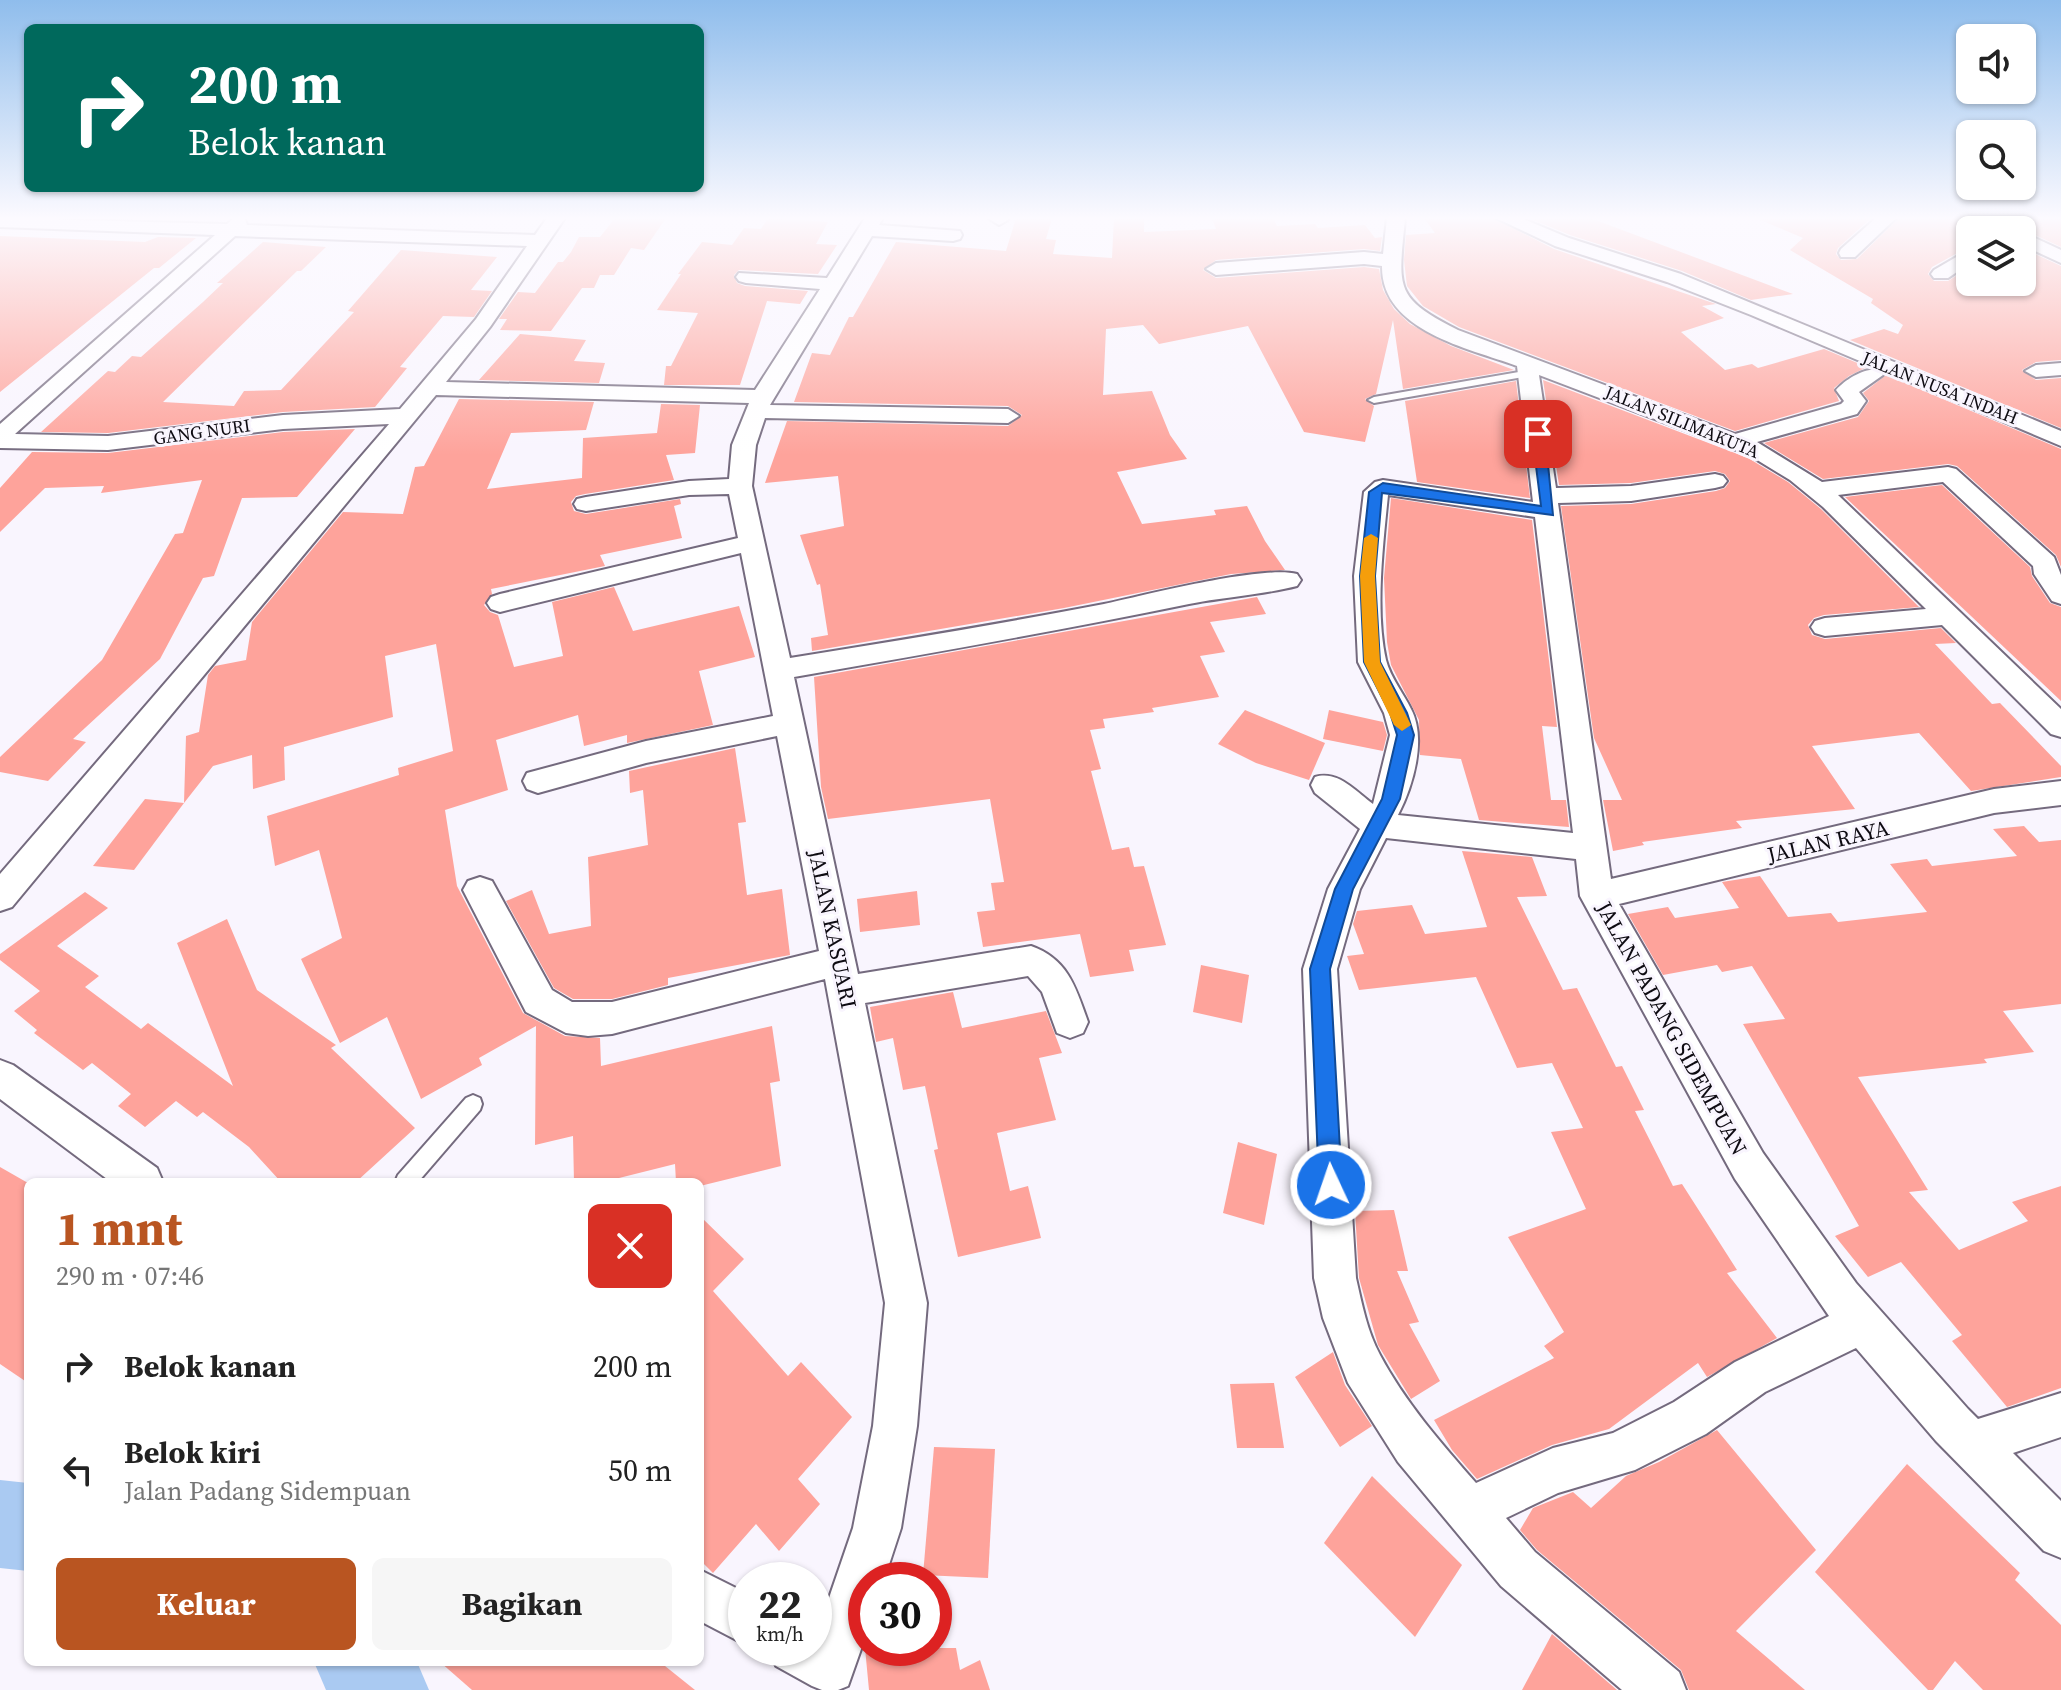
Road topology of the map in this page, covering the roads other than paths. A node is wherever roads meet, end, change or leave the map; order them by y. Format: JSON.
{"nodes":[{"id":1,"x":157,"y":297,"type":"edge"},
{"id":2,"x":501,"y":297,"type":"edge"},
{"id":3,"x":826,"y":297,"type":"edge"},
{"id":4,"x":1396,"y":297,"type":"edge"},
{"id":5,"x":1722,"y":297,"type":"edge"},
{"id":6,"x":1529,"y":368,"type":"junction"},
{"id":7,"x":2061,"y":369,"type":"edge"},
{"id":8,"x":2036,"y":371,"type":"dead end"},
{"id":9,"x":1872,"y":375,"type":"dead end"},
{"id":10,"x":427,"y":388,"type":"junction"},
{"id":11,"x":1374,"y":400,"type":"dead end"},
{"id":12,"x":760,"y":404,"type":"junction"},
{"id":13,"x":405,"y":416,"type":"junction"},
{"id":14,"x":1008,"y":416,"type":"dead end"},
{"id":15,"x":0,"y":438,"type":"edge"},
{"id":16,"x":2061,"y":439,"type":"edge"},
{"id":17,"x":1734,"y":441,"type":"junction"},
{"id":18,"x":1715,"y":481,"type":"dead end"},
{"id":19,"x":740,"y":486,"type":"junction"},
{"id":20,"x":1817,"y":490,"type":"junction"},
{"id":21,"x":586,"y":504,"type":"dead end"},
{"id":22,"x":1547,"y":504,"type":"junction"},
{"id":23,"x":752,"y":543,"type":"junction"},
{"id":24,"x":1288,"y":580,"type":"dead end"},
{"id":25,"x":2061,"y":595,"type":"edge"},
{"id":26,"x":500,"y":603,"type":"dead end"},
{"id":27,"x":1948,"y":616,"type":"junction"},
{"id":28,"x":1825,"y":627,"type":"dead end"},
{"id":29,"x":779,"y":670,"type":"junction"},
{"id":30,"x":790,"y":723,"type":"junction"},
{"id":31,"x":2061,"y":726,"type":"edge"},
{"id":32,"x":538,"y":781,"type":"dead end"},
{"id":33,"x":1326,"y":785,"type":"dead end"},
{"id":34,"x":2061,"y":793,"type":"edge"},
{"id":35,"x":1377,"y":825,"type":"junction"},
{"id":36,"x":1592,"y":848,"type":"junction"},
{"id":37,"x":480,"y":890,"type":"dead end"},
{"id":38,"x":1597,"y":896,"type":"junction"},
{"id":39,"x":0,"y":897,"type":"edge"},
{"id":40,"x":842,"y":976,"type":"junction"},
{"id":41,"x":1070,"y":1022,"type":"dead end"},
{"id":42,"x":0,"y":1077,"type":"edge"},
{"id":43,"x":473,"y":1104,"type":"dead end"},
{"id":44,"x":138,"y":1178,"type":"edge"},
{"id":45,"x":408,"y":1178,"type":"edge"},
{"id":46,"x":1863,"y":1322,"type":"junction"},
{"id":47,"x":2061,"y":1415,"type":"edge"},
{"id":48,"x":1972,"y":1444,"type":"junction"},
{"id":49,"x":1469,"y":1511,"type":"junction"},
{"id":50,"x":2061,"y":1534,"type":"edge"},
{"id":51,"x":704,"y":1596,"type":"edge"},
{"id":52,"x":728,"y":1610,"type":"edge"},
{"id":53,"x":820,"y":1669,"type":"edge"},
{"id":54,"x":1661,"y":1690,"type":"edge"}],
"edges":[{"from":1,"to":15,"type":"street"},
{"from":2,"to":10,"type":"street"},
{"from":3,"to":12,"type":"street","name":"JALAN KASUARI"},
{"from":4,"to":6,"type":"street","name":"JALAN SILIMAKUTA"},
{"from":5,"to":16,"type":"street","name":"JALAN NUSA INDAH"},
{"from":6,"to":11,"type":"lane"},
{"from":6,"to":17,"type":"street","name":"JALAN SILIMAKUTA"},
{"from":6,"to":22,"type":"street","name":"JALAN PADANG SIDEMPUAN"},
{"from":7,"to":8,"type":"street"},
{"from":9,"to":17,"type":"street"},
{"from":10,"to":12,"type":"street"},
{"from":10,"to":13,"type":"street"},
{"from":12,"to":14,"type":"street"},
{"from":12,"to":19,"type":"street","name":"JALAN KASUARI"},
{"from":13,"to":15,"type":"street","name":"GANG NURI"},
{"from":13,"to":39,"type":"street"},
{"from":17,"to":20,"type":"street","name":"JALAN SILIMAKUTA"},
{"from":18,"to":22,"type":"street"},
{"from":19,"to":21,"type":"street"},
{"from":19,"to":23,"type":"street","name":"JALAN KASUARI"},
{"from":20,"to":25,"type":"street"},
{"from":20,"to":27,"type":"street","name":"JALAN SILIMAKUTA"},
{"from":22,"to":35,"type":"street"},
{"from":22,"to":36,"type":"street","name":"JALAN PADANG SIDEMPUAN"},
{"from":23,"to":26,"type":"street"},
{"from":23,"to":29,"type":"street","name":"JALAN KASUARI"},
{"from":24,"to":29,"type":"street"},
{"from":27,"to":28,"type":"street"},
{"from":27,"to":31,"type":"street","name":"JALAN SILIMAKUTA"},
{"from":29,"to":30,"type":"street","name":"JALAN KASUARI"},
{"from":30,"to":32,"type":"street"},
{"from":30,"to":40,"type":"street","name":"JALAN KASUARI"},
{"from":33,"to":35,"type":"street"},
{"from":34,"to":38,"type":"street","name":"JALAN RAYA"},
{"from":35,"to":36,"type":"street"},
{"from":35,"to":49,"type":"street"},
{"from":36,"to":38,"type":"street","name":"JALAN PADANG SIDEMPUAN"},
{"from":37,"to":40,"type":"street"},
{"from":38,"to":46,"type":"street","name":"JALAN PADANG SIDEMPUAN"},
{"from":40,"to":41,"type":"street"},
{"from":40,"to":53,"type":"street","name":"JALAN KASUARI"},
{"from":42,"to":44,"type":"street"},
{"from":43,"to":45,"type":"lane"},
{"from":46,"to":48,"type":"street","name":"JALAN PADANG SIDEMPUAN"},
{"from":46,"to":49,"type":"street"},
{"from":47,"to":48,"type":"street"},
{"from":48,"to":50,"type":"street","name":"JALAN PADANG SIDEMPUAN"},
{"from":49,"to":54,"type":"street"},
{"from":51,"to":52,"type":"street"}]}
